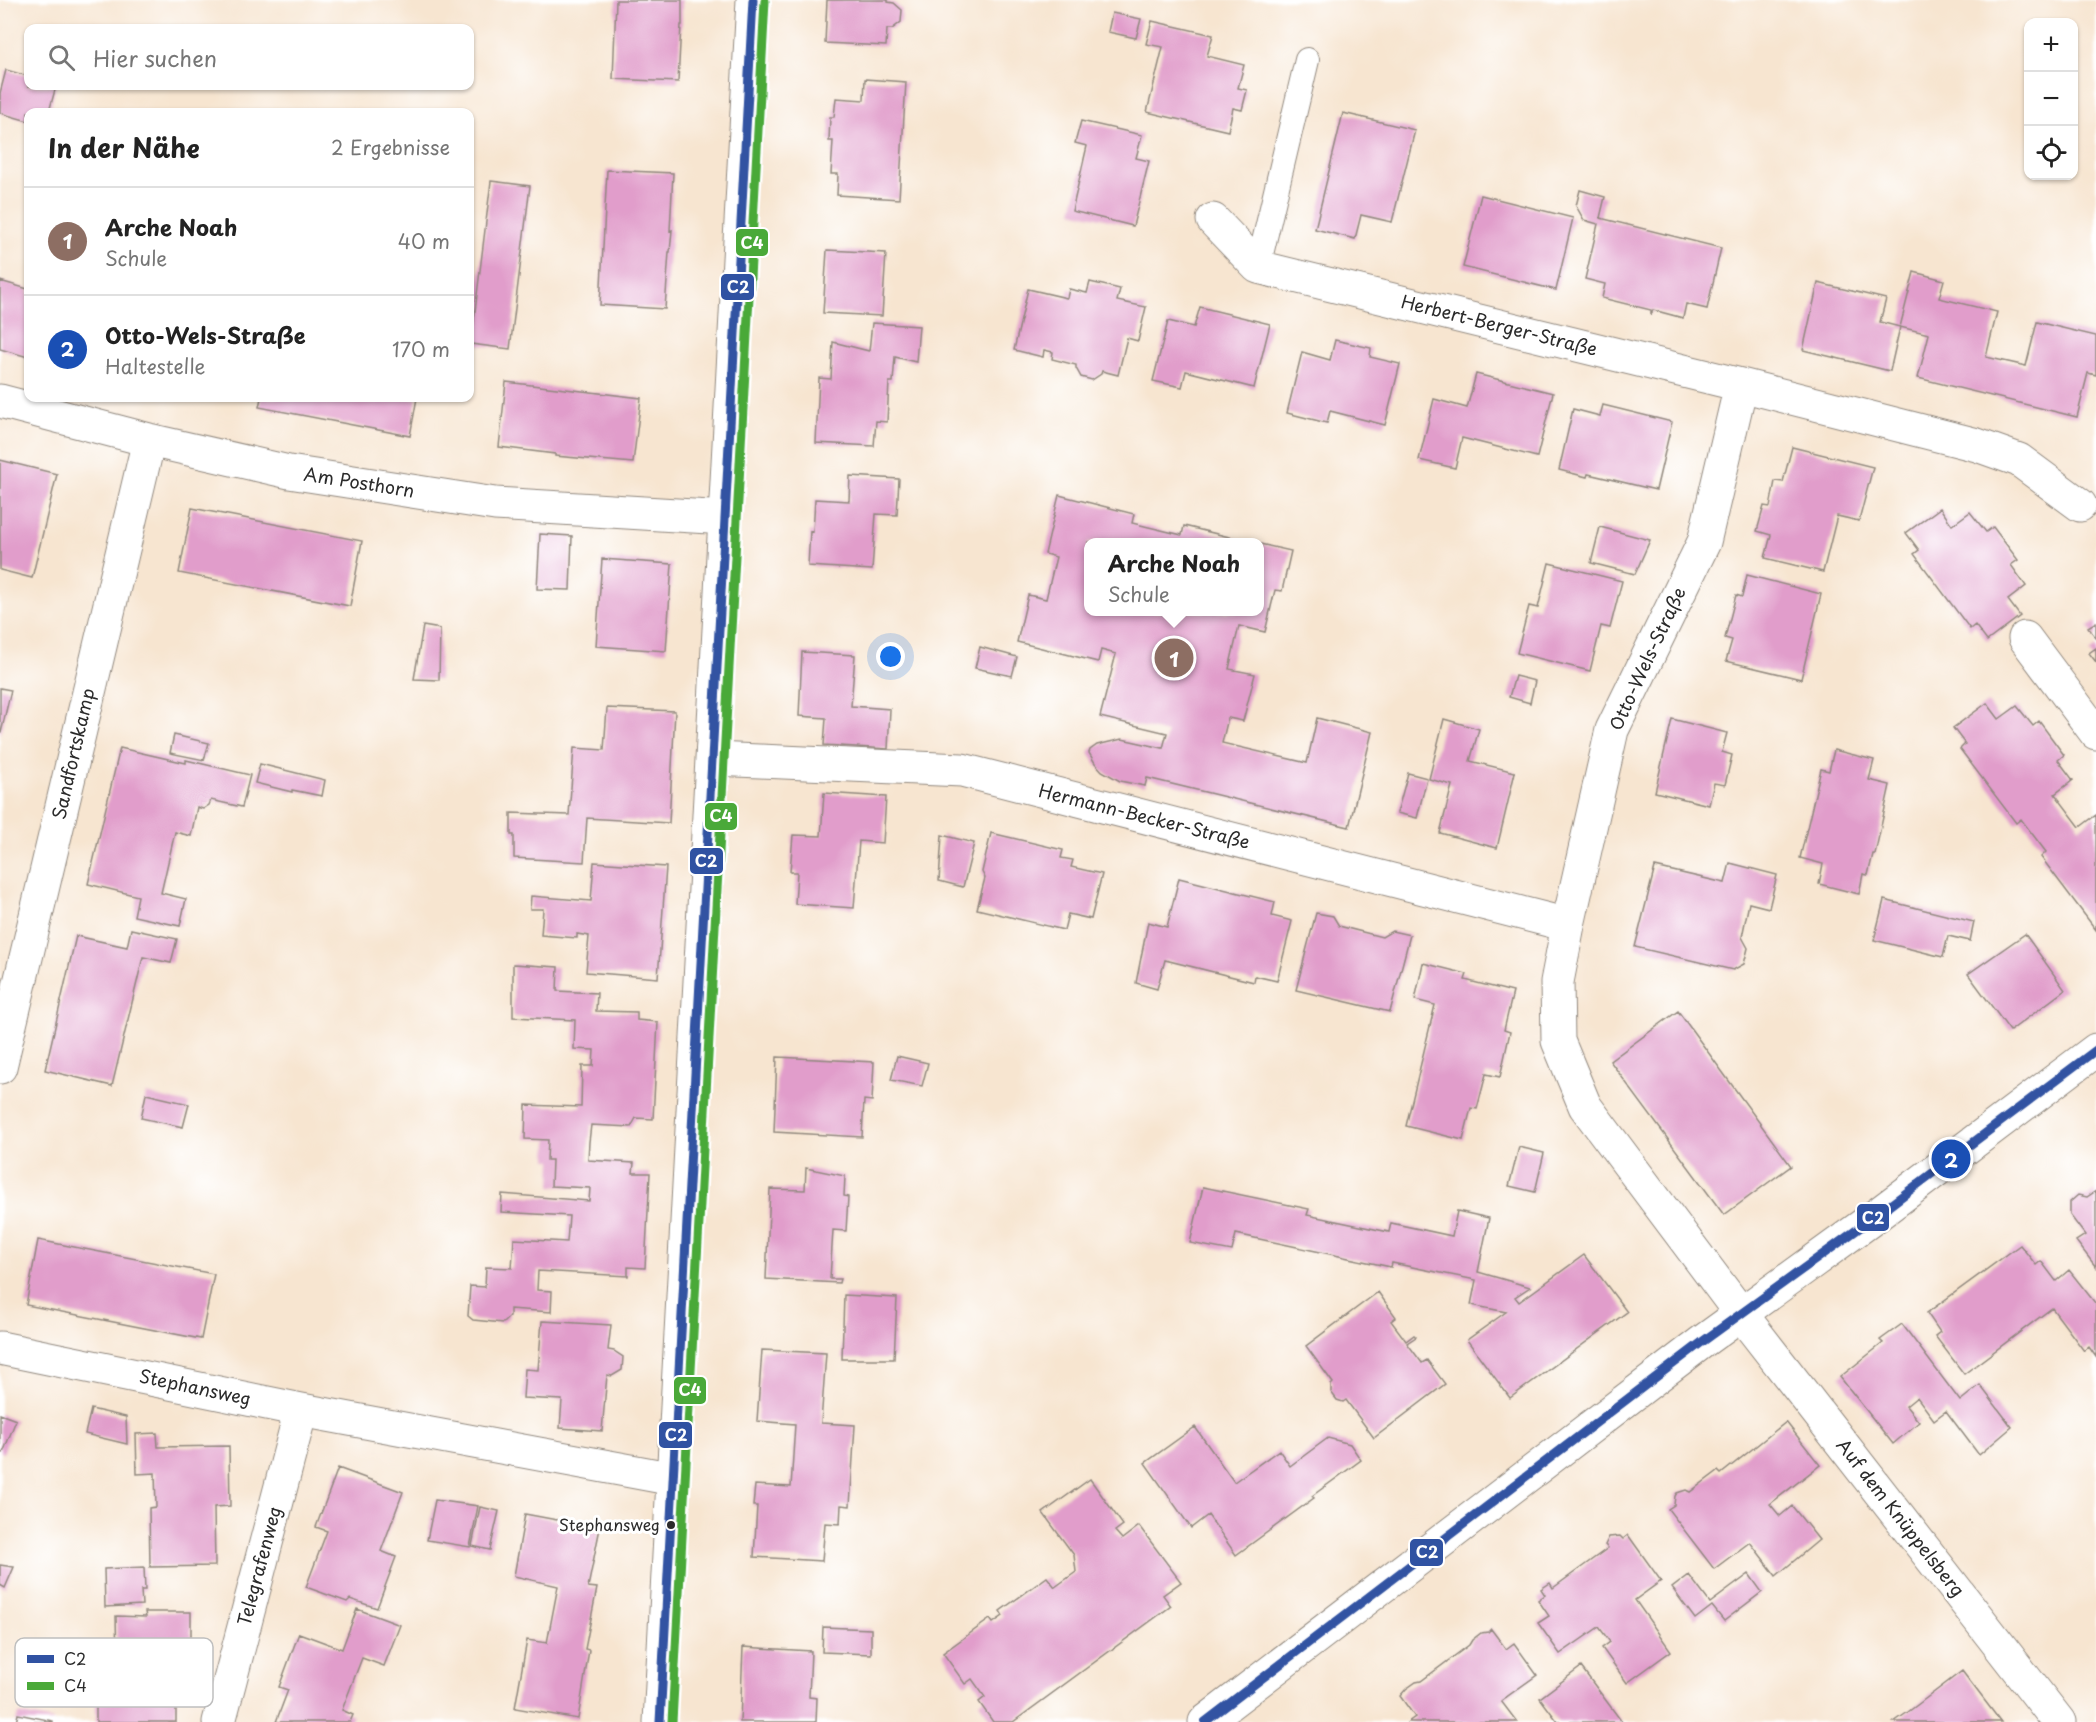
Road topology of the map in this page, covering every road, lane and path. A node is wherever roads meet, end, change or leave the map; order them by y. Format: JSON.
{"nodes":[{"id":1,"x":753,"y":0,"type":"edge"},
{"id":2,"x":1307,"y":60,"type":"dead end"},
{"id":3,"x":1213,"y":220,"type":"dead end"},
{"id":4,"x":1258,"y":267,"type":"junction"},
{"id":5,"x":1741,"y":385,"type":"junction"},
{"id":6,"x":0,"y":401,"type":"edge"},
{"id":7,"x":148,"y":440,"type":"junction"},
{"id":8,"x":2080,"y":505,"type":"dead end"},
{"id":9,"x":726,"y":518,"type":"junction"},
{"id":10,"x":2025,"y":638,"type":"dead end"},
{"id":11,"x":2096,"y":732,"type":"edge"},
{"id":12,"x":713,"y":759,"type":"junction"},
{"id":13,"x":1568,"y":925,"type":"junction"},
{"id":14,"x":2096,"y":1050,"type":"edge"},
{"id":15,"x":0,"y":1067,"type":"edge"},
{"id":16,"x":1742,"y":1314,"type":"junction"},
{"id":17,"x":0,"y":1348,"type":"edge"},
{"id":18,"x":300,"y":1410,"type":"junction"},
{"id":19,"x":674,"y":1479,"type":"junction"},
{"id":20,"x":219,"y":1722,"type":"edge"},
{"id":21,"x":660,"y":1722,"type":"edge"},
{"id":22,"x":1205,"y":1722,"type":"edge"},
{"id":23,"x":2059,"y":1722,"type":"edge"}],
"edges":[{"from":1,"to":9,"type":"street"},
{"from":2,"to":4,"type":"lane"},
{"from":3,"to":4,"type":"street"},
{"from":4,"to":5,"type":"street","name":"Herbert-Berger-Straße"},
{"from":5,"to":8,"type":"street"},
{"from":5,"to":13,"type":"street","name":"Otto-Wels-Straße"},
{"from":6,"to":7,"type":"street","name":"Am Posthorn"},
{"from":7,"to":9,"type":"street","name":"Am Posthorn"},
{"from":7,"to":15,"type":"street","name":"Sandfortskamp"},
{"from":9,"to":12,"type":"street"},
{"from":10,"to":11,"type":"street"},
{"from":12,"to":13,"type":"street","name":"Hermann-Becker-Straße"},
{"from":12,"to":19,"type":"street"},
{"from":13,"to":16,"type":"street","name":"Otto-Wels-Straße"},
{"from":14,"to":16,"type":"street"},
{"from":16,"to":22,"type":"street"},
{"from":16,"to":23,"type":"street","name":"Auf dem Knüppelsberg"},
{"from":17,"to":18,"type":"street","name":"Stephansweg"},
{"from":18,"to":19,"type":"street","name":"Stephansweg"},
{"from":18,"to":20,"type":"street","name":"Telegrafenweg"},
{"from":19,"to":21,"type":"street"}]}
